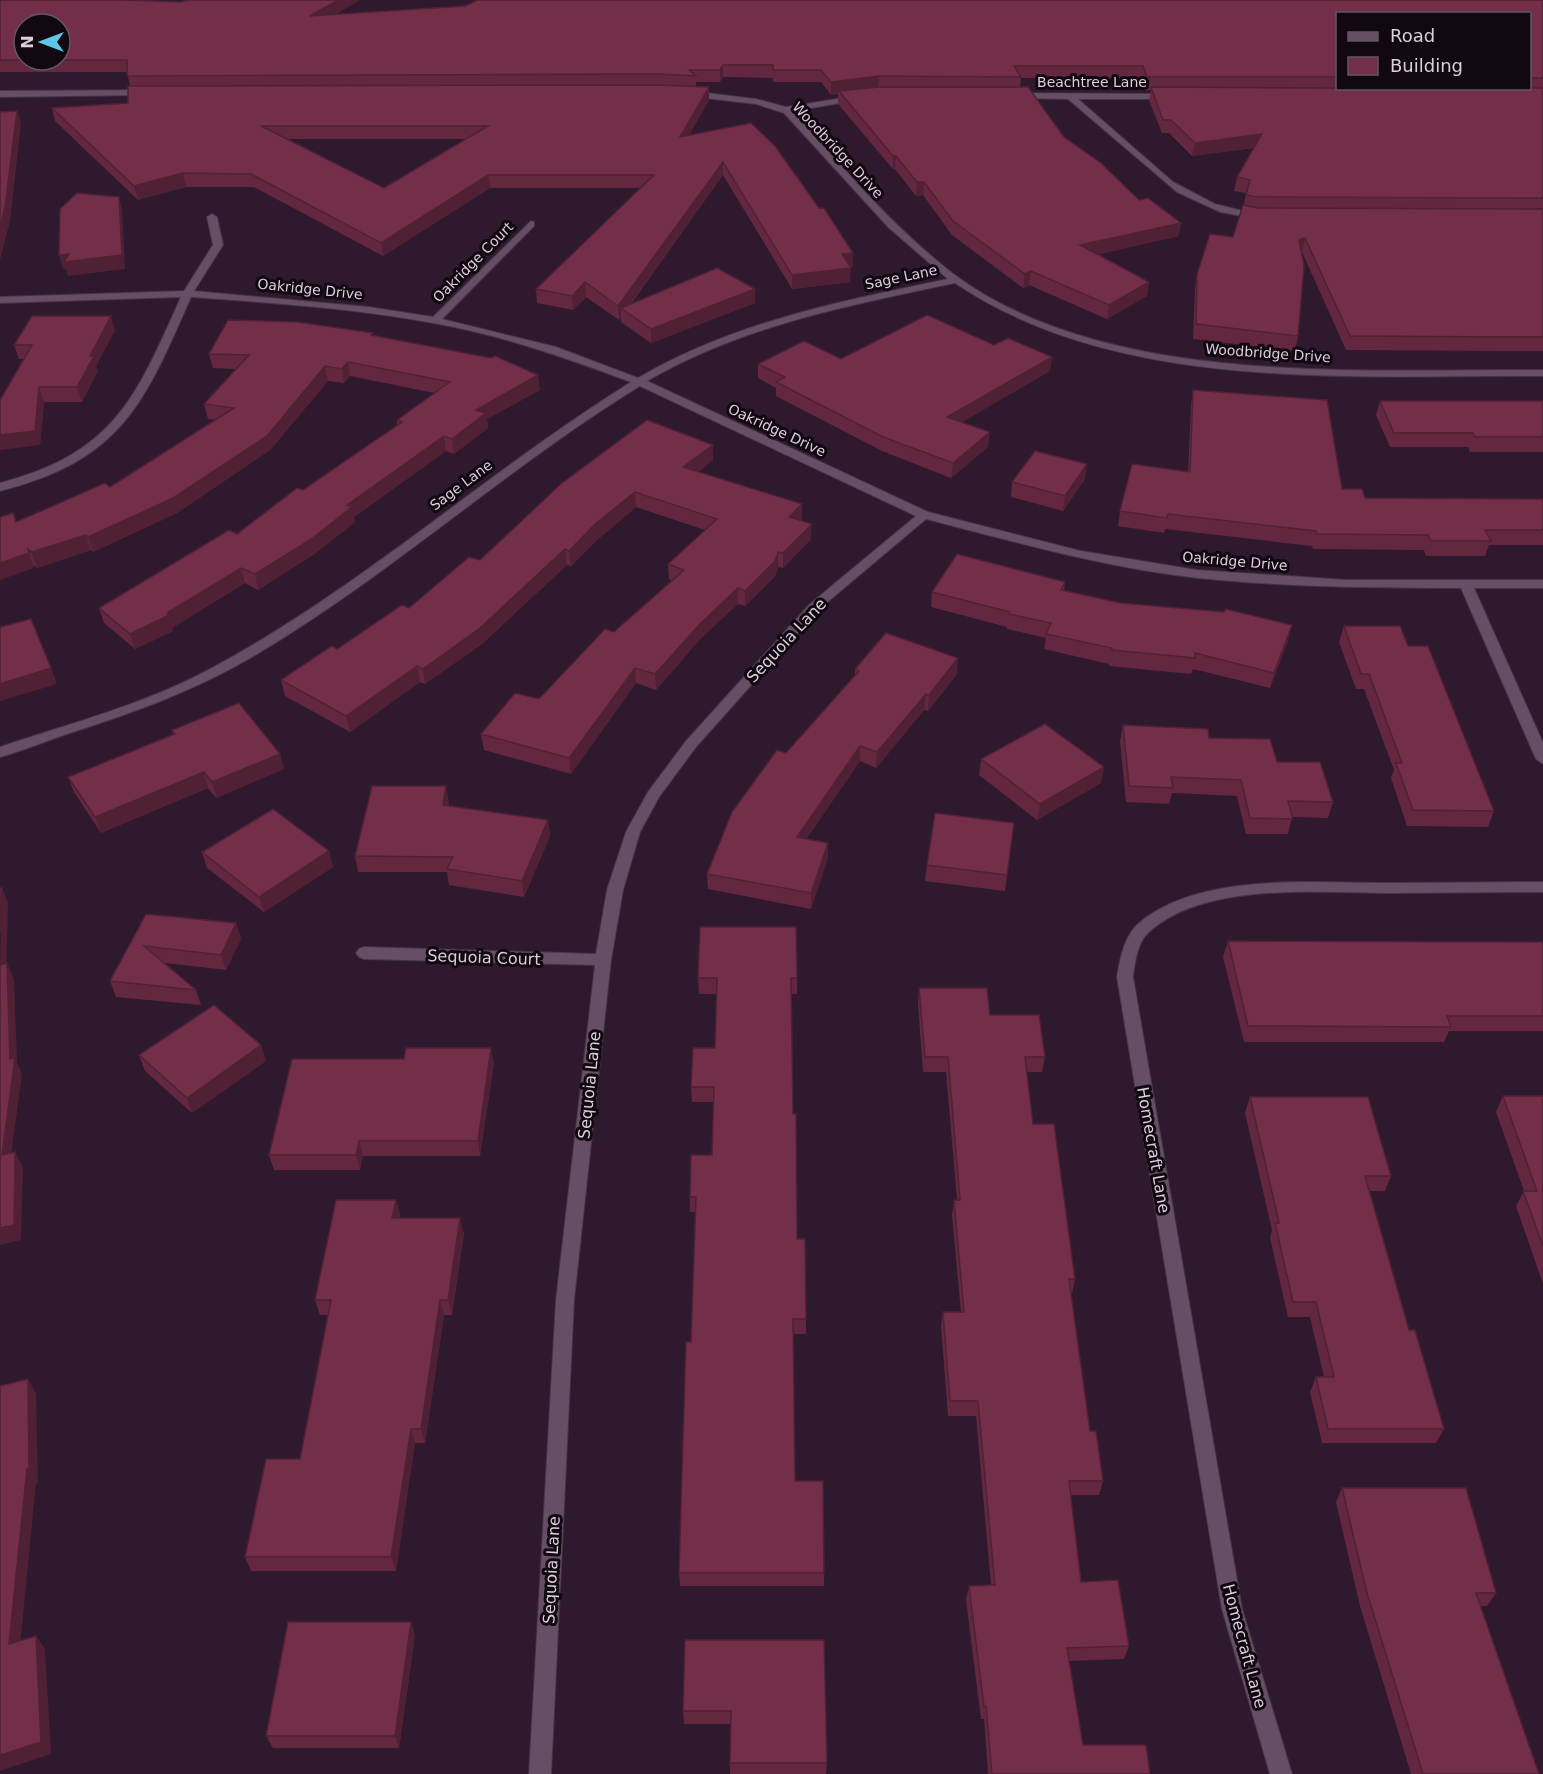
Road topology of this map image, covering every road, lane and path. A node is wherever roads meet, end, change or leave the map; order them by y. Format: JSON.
{"nodes":[{"id":1,"x":157,"y":92,"type":"edge"},
{"id":2,"x":0,"y":93,"type":"edge"},
{"id":3,"x":682,"y":93,"type":"edge"},
{"id":4,"x":1002,"y":95,"type":"edge"},
{"id":5,"x":868,"y":96,"type":"edge"},
{"id":6,"x":1070,"y":96,"type":"junction"},
{"id":7,"x":1177,"y":96,"type":"edge"},
{"id":8,"x":786,"y":110,"type":"junction"},
{"id":9,"x":1265,"y":216,"type":"edge"},
{"id":10,"x":212,"y":218,"type":"dead end"},
{"id":11,"x":531,"y":224,"type":"dead end"},
{"id":12,"x":957,"y":280,"type":"junction"},
{"id":13,"x":188,"y":294,"type":"junction"},
{"id":14,"x":0,"y":300,"type":"edge"},
{"id":15,"x":435,"y":320,"type":"junction"},
{"id":16,"x":1543,"y":373,"type":"edge"},
{"id":17,"x":640,"y":382,"type":"junction"},
{"id":18,"x":0,"y":487,"type":"edge"},
{"id":19,"x":924,"y":515,"type":"junction"},
{"id":20,"x":1466,"y":584,"type":"junction"},
{"id":21,"x":1543,"y":585,"type":"edge"},
{"id":22,"x":0,"y":752,"type":"edge"},
{"id":23,"x":1543,"y":759,"type":"edge"},
{"id":24,"x":1543,"y":887,"type":"edge"},
{"id":25,"x":364,"y":953,"type":"dead end"},
{"id":26,"x":603,"y":960,"type":"junction"},
{"id":27,"x":540,"y":1774,"type":"edge"},
{"id":28,"x":1281,"y":1774,"type":"edge"}],
"edges":[{"from":1,"to":2,"type":"street"},
{"from":3,"to":8,"type":"street","name":"Woodbridge Drive"},
{"from":4,"to":6,"type":"street","name":"Beachtree Lane"},
{"from":5,"to":8,"type":"street"},
{"from":6,"to":7,"type":"street","name":"Beachtree Lane"},
{"from":6,"to":9,"type":"street"},
{"from":8,"to":12,"type":"street","name":"Woodbridge Drive"},
{"from":10,"to":13,"type":"street"},
{"from":11,"to":15,"type":"street","name":"Oakridge Court"},
{"from":12,"to":16,"type":"street","name":"Woodbridge Drive"},
{"from":12,"to":17,"type":"street","name":"Sage Lane"},
{"from":13,"to":14,"type":"street","name":"Oakridge Drive"},
{"from":13,"to":15,"type":"street","name":"Oakridge Drive"},
{"from":13,"to":18,"type":"street"},
{"from":15,"to":17,"type":"street","name":"Oakridge Drive"},
{"from":17,"to":19,"type":"street","name":"Oakridge Drive"},
{"from":17,"to":22,"type":"street","name":"Sage Lane"},
{"from":19,"to":20,"type":"street","name":"Oakridge Drive"},
{"from":19,"to":26,"type":"street","name":"Sequoia Lane"},
{"from":20,"to":21,"type":"street","name":"Oakridge Drive"},
{"from":20,"to":23,"type":"street"},
{"from":24,"to":28,"type":"street","name":"Homecraft Lane"},
{"from":25,"to":26,"type":"street","name":"Sequoia Court"},
{"from":26,"to":27,"type":"street","name":"Sequoia Lane"}]}
